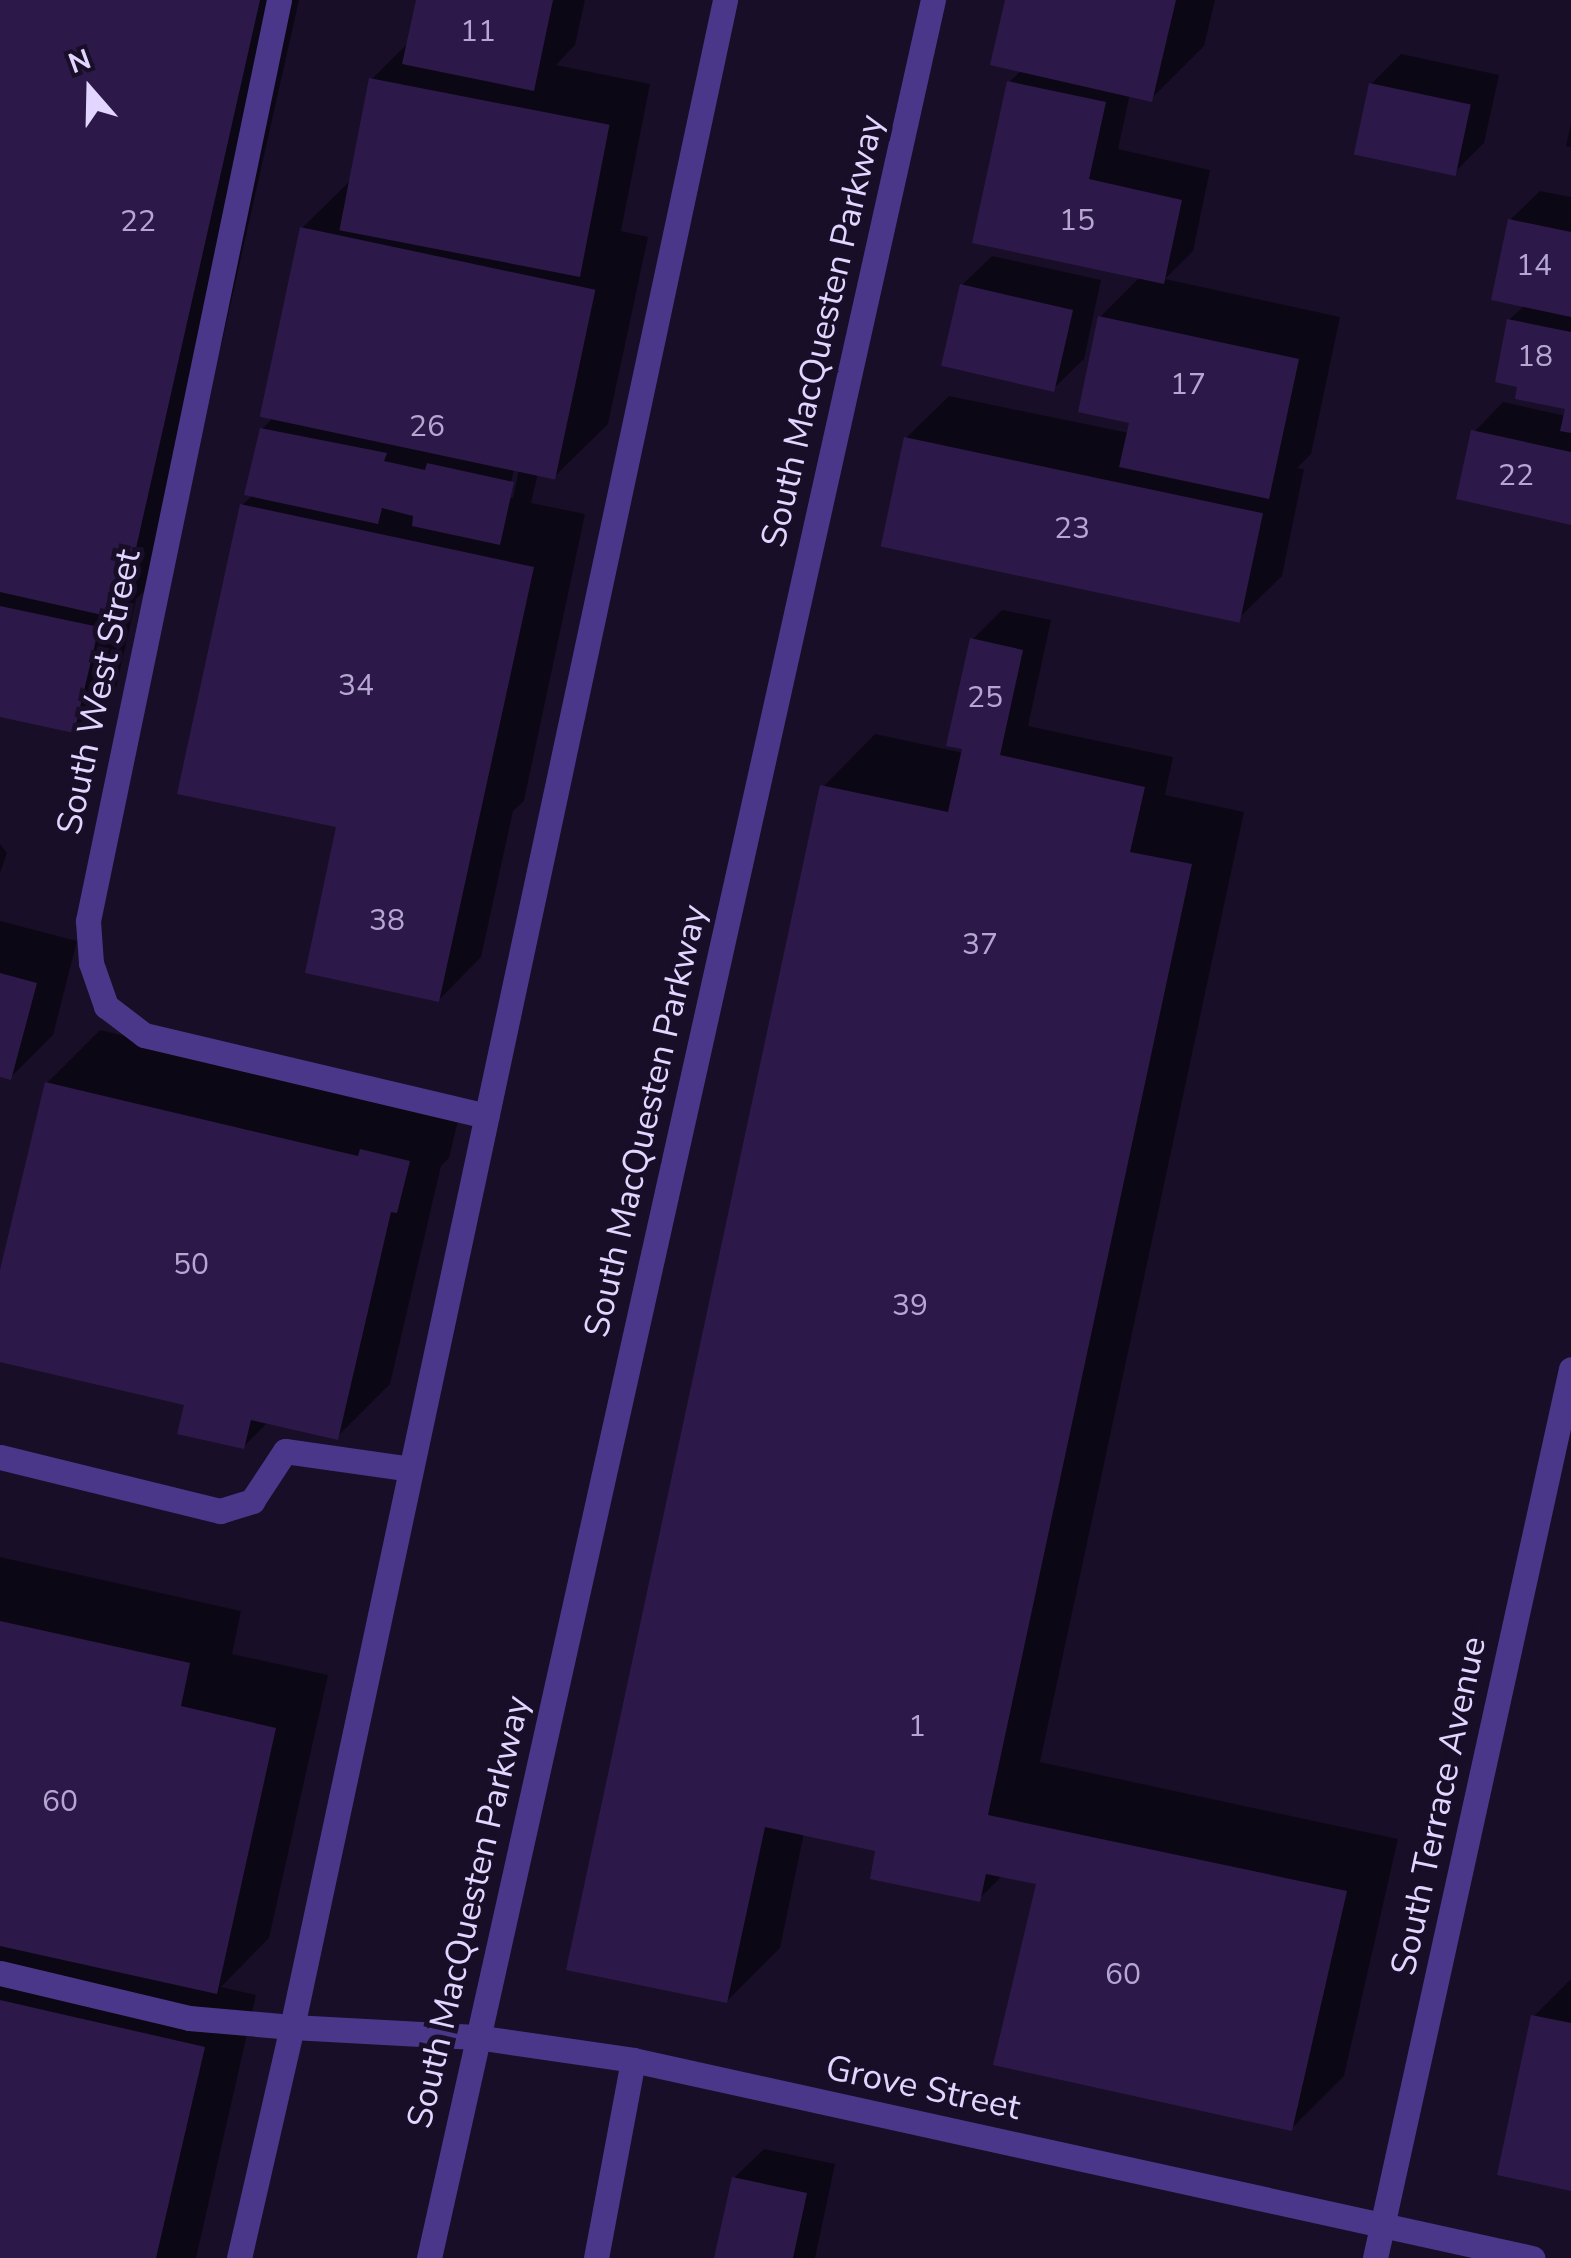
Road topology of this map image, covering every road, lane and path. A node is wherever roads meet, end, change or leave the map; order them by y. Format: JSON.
{"nodes":[{"id":1,"x":279,"y":0,"type":"edge"},
{"id":2,"x":725,"y":0,"type":"edge"},
{"id":3,"x":933,"y":0,"type":"edge"},
{"id":4,"x":487,"y":1116,"type":"junction"},
{"id":5,"x":1571,"y":1369,"type":"edge"},
{"id":6,"x":0,"y":1457,"type":"edge"},
{"id":7,"x":411,"y":1469,"type":"junction"},
{"id":8,"x":0,"y":1973,"type":"edge"},
{"id":9,"x":292,"y":2027,"type":"junction"},
{"id":10,"x":476,"y":2038,"type":"junction"},
{"id":11,"x":634,"y":2060,"type":"junction"},
{"id":12,"x":1382,"y":2225,"type":"junction"},
{"id":13,"x":239,"y":2258,"type":"edge"},
{"id":14,"x":429,"y":2258,"type":"edge"},
{"id":15,"x":596,"y":2258,"type":"edge"},
{"id":16,"x":1375,"y":2258,"type":"edge"},
{"id":17,"x":1532,"y":2258,"type":"edge"}],
"edges":[{"from":1,"to":4,"type":"street","name":"South West Street"},
{"from":2,"to":4,"type":"street"},
{"from":3,"to":10,"type":"street","name":"South MacQuesten Parkway"},
{"from":4,"to":7,"type":"street"},
{"from":5,"to":12,"type":"street","name":"South Terrace Avenue"},
{"from":6,"to":7,"type":"street"},
{"from":7,"to":9,"type":"street"},
{"from":8,"to":9,"type":"street","name":"Grove Street"},
{"from":9,"to":10,"type":"street","name":"Grove Street"},
{"from":9,"to":13,"type":"street"},
{"from":10,"to":11,"type":"street","name":"Grove Street"},
{"from":10,"to":14,"type":"street","name":"South MacQuesten Parkway"},
{"from":11,"to":12,"type":"street","name":"Grove Street"},
{"from":11,"to":15,"type":"street"},
{"from":12,"to":16,"type":"street","name":"South Terrace Avenue"},
{"from":12,"to":17,"type":"street","name":"Grove Street"}]}
